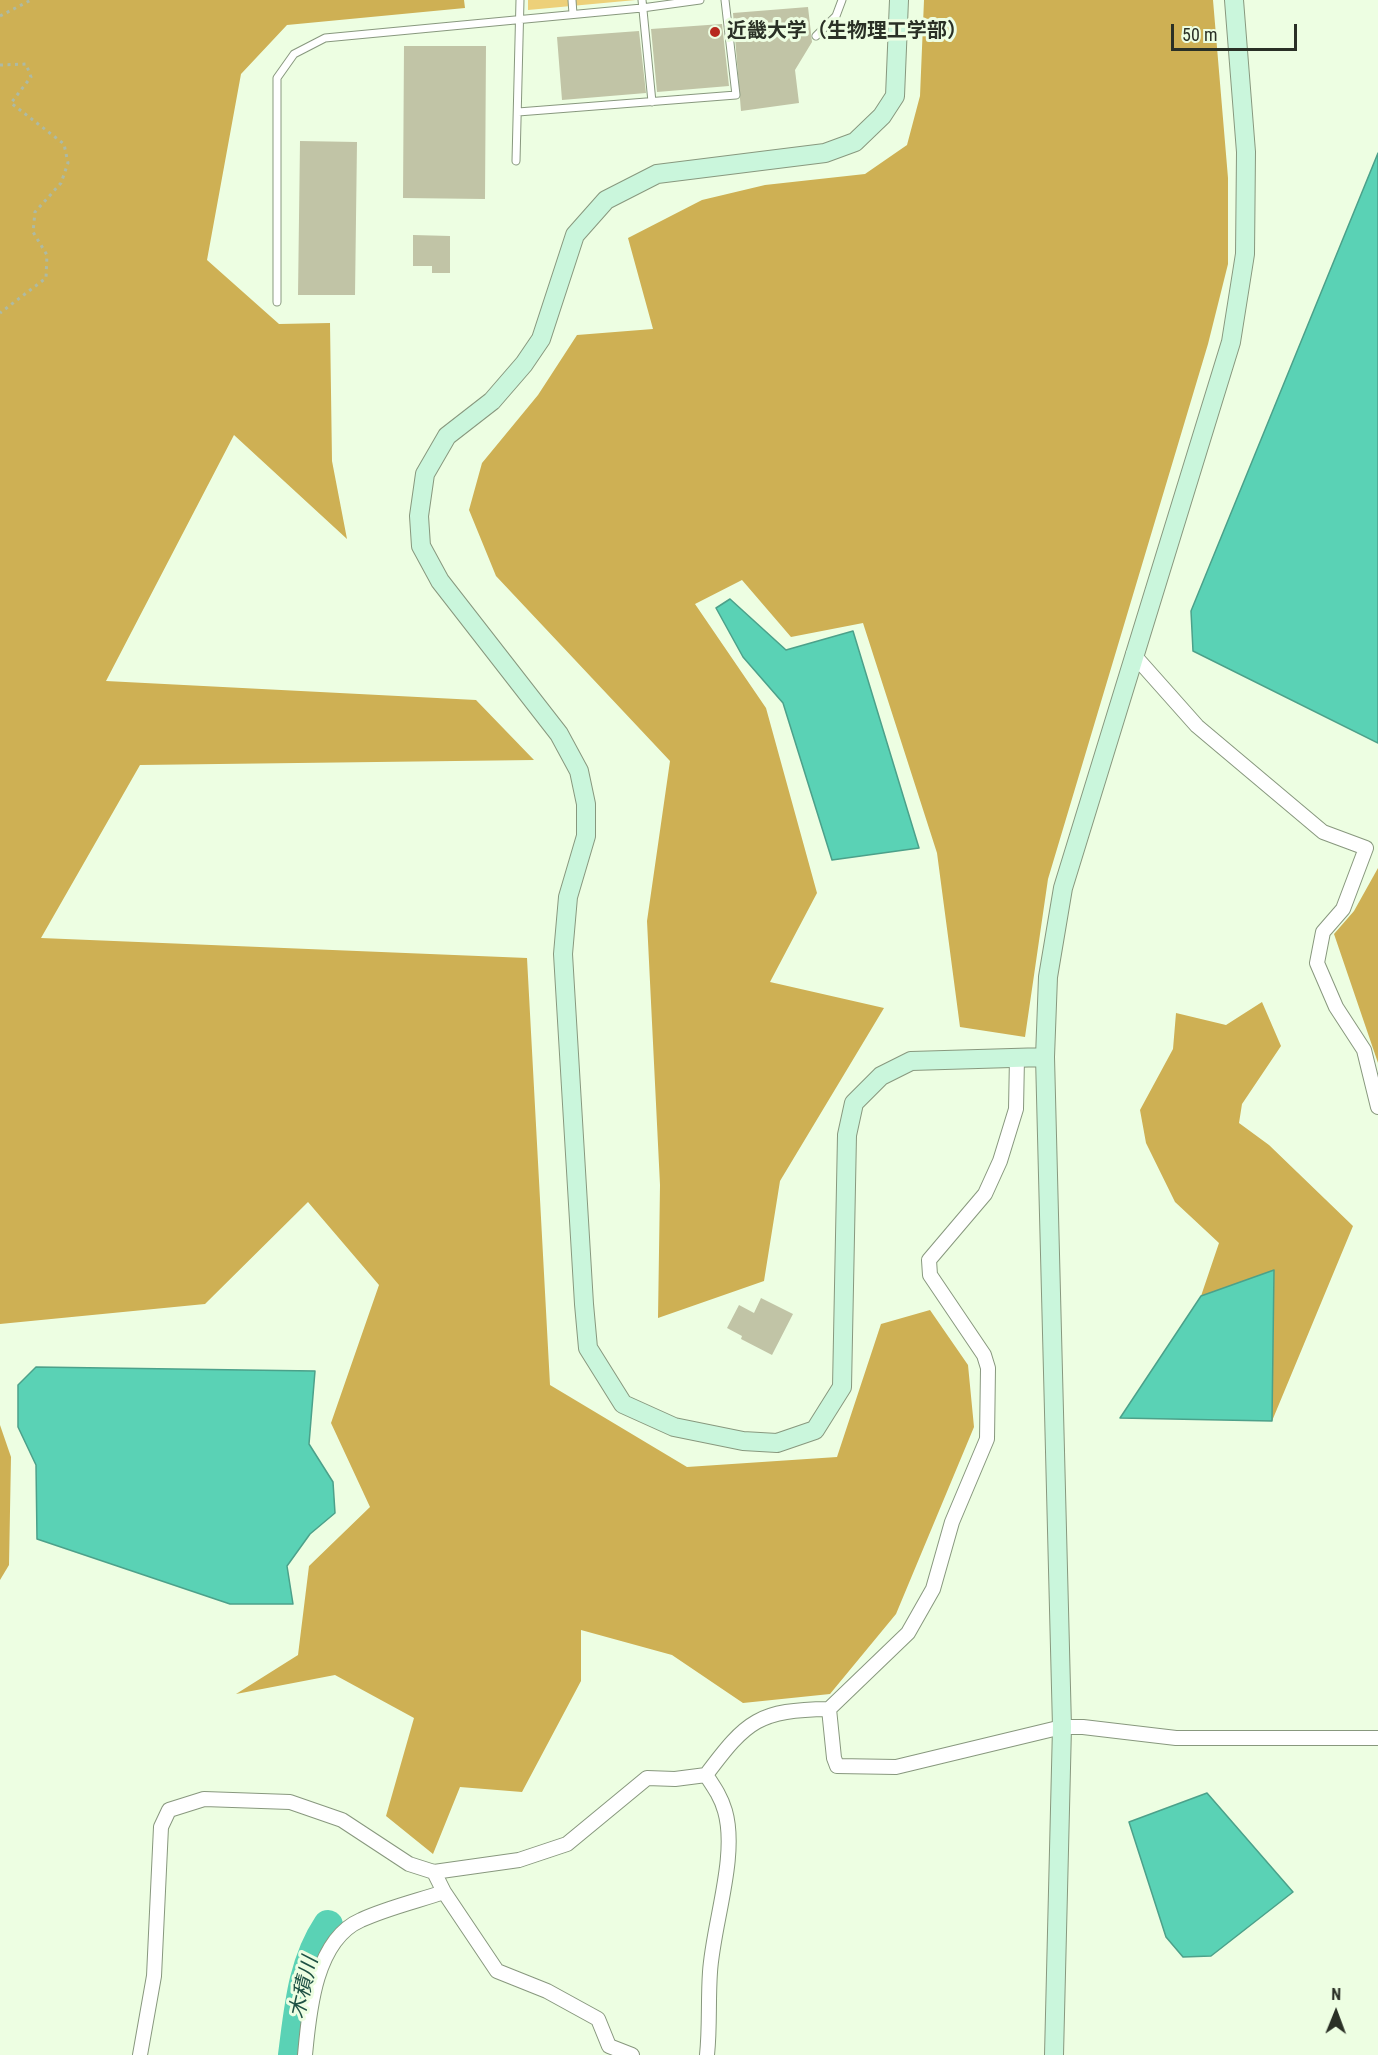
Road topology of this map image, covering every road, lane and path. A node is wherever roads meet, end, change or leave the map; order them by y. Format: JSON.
{"nodes":[{"id":1,"x":31,"y":0,"type":"edge"},
{"id":2,"x":520,"y":0,"type":"edge"},
{"id":3,"x":572,"y":0,"type":"edge"},
{"id":4,"x":700,"y":0,"type":"edge"},
{"id":5,"x":725,"y":0,"type":"edge"},
{"id":6,"x":842,"y":0,"type":"edge"},
{"id":7,"x":899,"y":0,"type":"edge"},
{"id":8,"x":1234,"y":0,"type":"edge"},
{"id":9,"x":642,"y":4,"type":"edge"},
{"id":10,"x":573,"y":14,"type":"junction"},
{"id":11,"x":0,"y":16,"type":"edge"},
{"id":12,"x":520,"y":19,"type":"junction"},
{"id":13,"x":816,"y":36,"type":"dead end"},
{"id":14,"x":0,"y":65,"type":"edge"},
{"id":15,"x":652,"y":102,"type":"junction"},
{"id":16,"x":518,"y":112,"type":"junction"},
{"id":17,"x":516,"y":162,"type":"dead end"},
{"id":18,"x":277,"y":302,"type":"dead end"},
{"id":19,"x":0,"y":313,"type":"edge"},
{"id":20,"x":1133,"y":654,"type":"junction"},
{"id":21,"x":1045,"y":1057,"type":"junction"},
{"id":22,"x":1017,"y":1058,"type":"junction"},
{"id":23,"x":1378,"y":1107,"type":"edge"},
{"id":24,"x":829,"y":1710,"type":"junction"},
{"id":25,"x":1062,"y":1727,"type":"junction"},
{"id":26,"x":1378,"y":1738,"type":"edge"},
{"id":27,"x":706,"y":1775,"type":"junction"},
{"id":28,"x":434,"y":1872,"type":"junction"},
{"id":29,"x":444,"y":1892,"type":"junction"},
{"id":30,"x":140,"y":2055,"type":"edge"},
{"id":31,"x":305,"y":2055,"type":"edge"},
{"id":32,"x":632,"y":2055,"type":"edge"},
{"id":33,"x":707,"y":2055,"type":"edge"},
{"id":34,"x":1054,"y":2055,"type":"edge"}],
"edges":[{"from":1,"to":11,"type":"path"},
{"from":2,"to":12,"type":"lane"},
{"from":3,"to":10,"type":"lane"},
{"from":4,"to":9,"type":"lane"},
{"from":5,"to":15,"type":"lane"},
{"from":6,"to":13,"type":"lane"},
{"from":7,"to":22,"type":"street"},
{"from":8,"to":20,"type":"street"},
{"from":9,"to":10,"type":"lane"},
{"from":9,"to":15,"type":"lane"},
{"from":10,"to":12,"type":"lane"},
{"from":12,"to":16,"type":"lane"},
{"from":12,"to":18,"type":"lane"},
{"from":14,"to":19,"type":"path"},
{"from":15,"to":16,"type":"lane"},
{"from":16,"to":17,"type":"lane"},
{"from":20,"to":21,"type":"street"},
{"from":20,"to":23,"type":"street"},
{"from":21,"to":22,"type":"street"},
{"from":21,"to":25,"type":"street"},
{"from":22,"to":24,"type":"street"},
{"from":24,"to":25,"type":"street"},
{"from":24,"to":27,"type":"street"},
{"from":25,"to":26,"type":"street"},
{"from":25,"to":34,"type":"street"},
{"from":27,"to":28,"type":"street"},
{"from":27,"to":33,"type":"street"},
{"from":28,"to":29,"type":"street"},
{"from":28,"to":30,"type":"street"},
{"from":29,"to":31,"type":"street"},
{"from":29,"to":32,"type":"street"}]}
